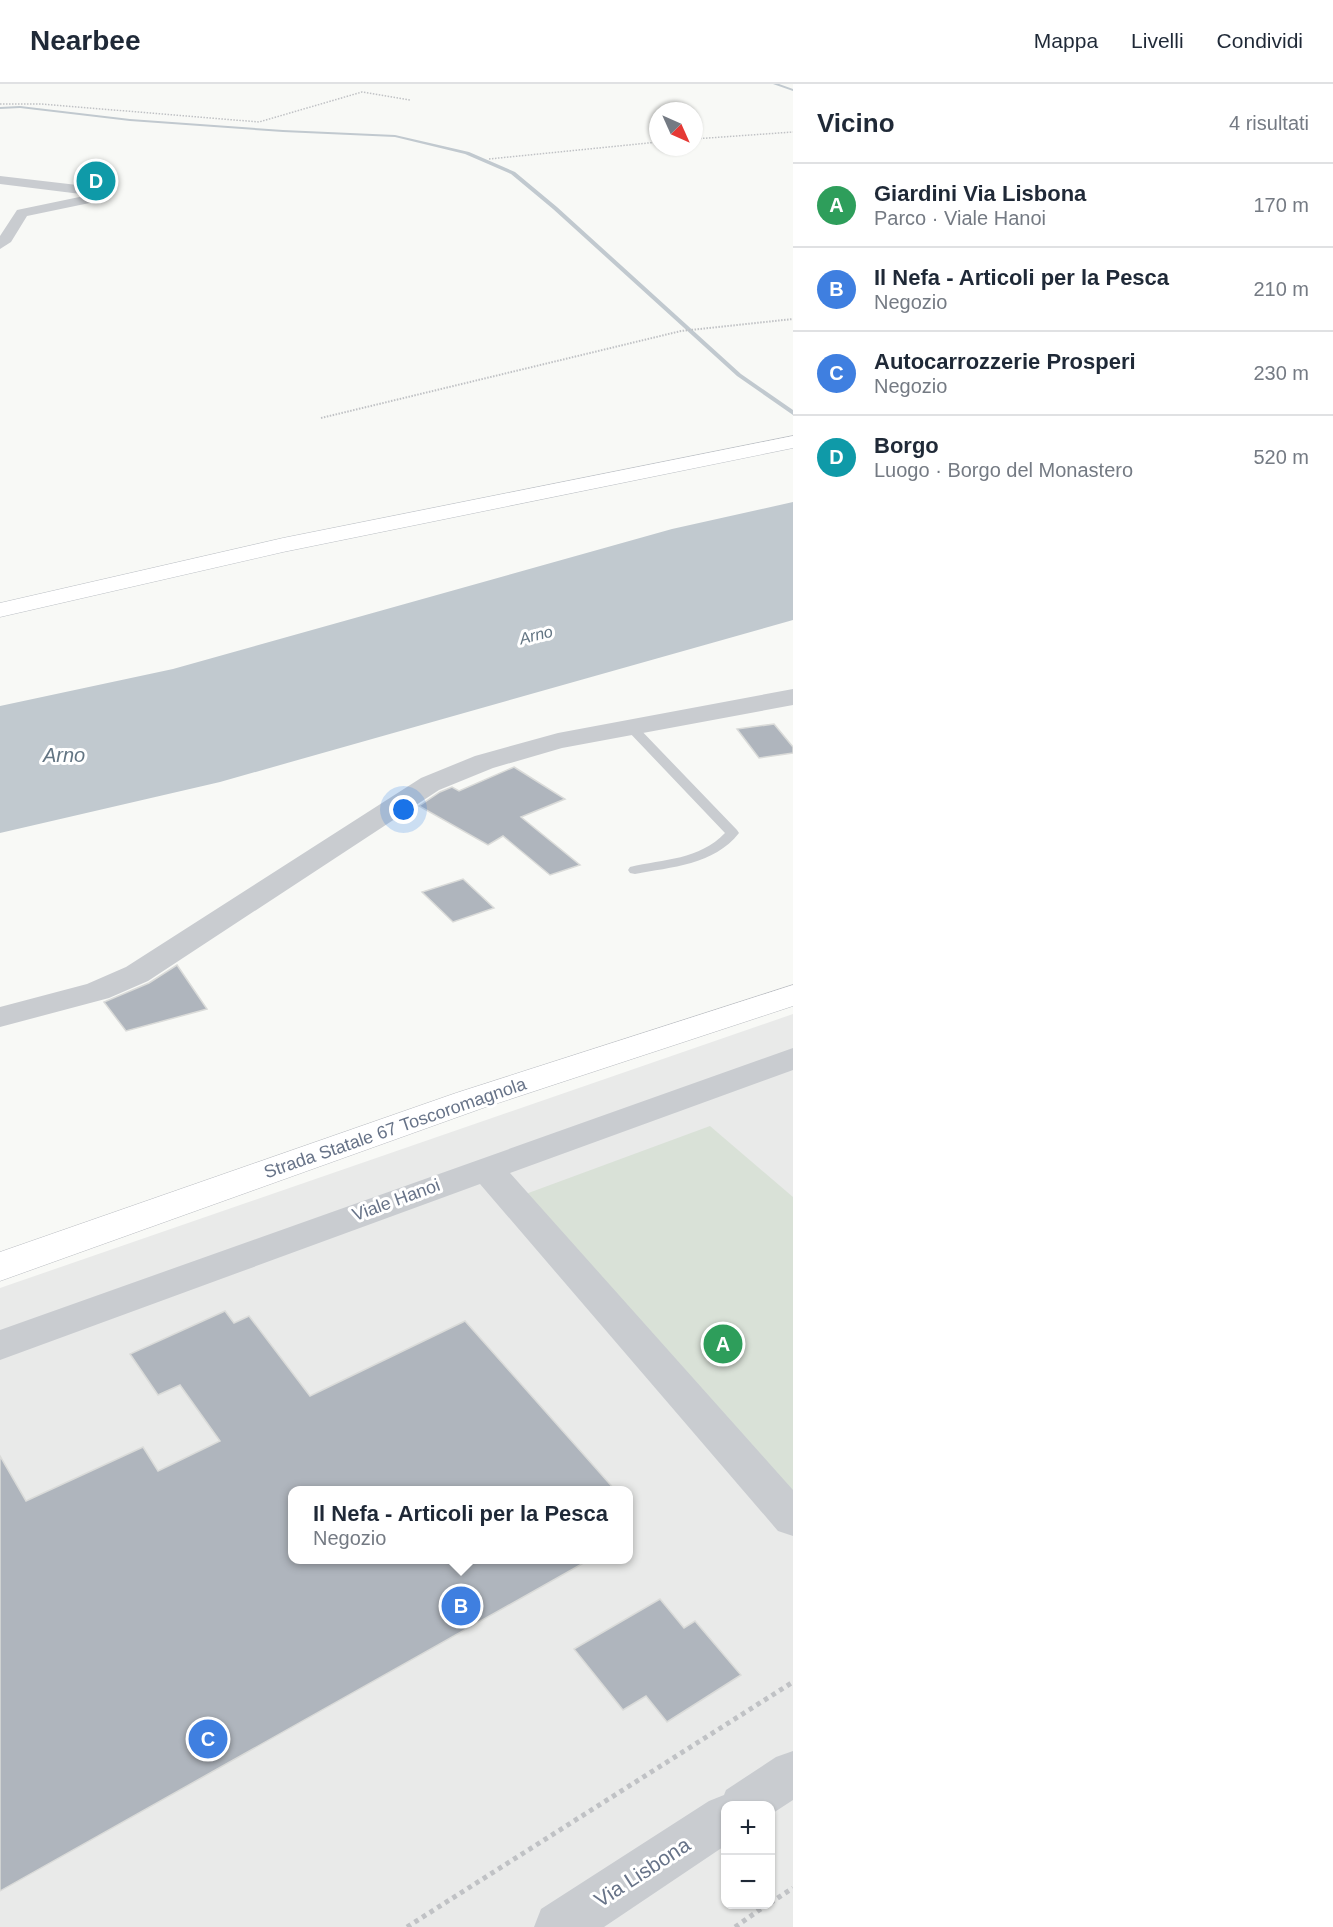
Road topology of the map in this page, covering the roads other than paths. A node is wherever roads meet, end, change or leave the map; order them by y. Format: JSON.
{"nodes":[{"id":1,"x":0,"y":180,"type":"edge"},
{"id":2,"x":0,"y":244,"type":"edge"},
{"id":3,"x":793,"y":442,"type":"edge"},
{"id":4,"x":0,"y":610,"type":"edge"},
{"id":5,"x":793,"y":697,"type":"edge"},
{"id":6,"x":631,"y":727,"type":"junction"},
{"id":7,"x":634,"y":870,"type":"dead end"},
{"id":8,"x":793,"y":995,"type":"edge"},
{"id":9,"x":0,"y":1017,"type":"edge"},
{"id":10,"x":793,"y":1058,"type":"edge"},
{"id":11,"x":485,"y":1168,"type":"junction"},
{"id":12,"x":0,"y":1267,"type":"edge"},
{"id":13,"x":0,"y":1344,"type":"edge"},
{"id":14,"x":793,"y":1519,"type":"edge"},
{"id":15,"x":793,"y":1773,"type":"edge"},
{"id":16,"x":751,"y":1801,"type":"edge"},
{"id":17,"x":721,"y":1820,"type":"edge"},
{"id":18,"x":559,"y":1927,"type":"edge"}],
"edges":[{"from":1,"to":2,"type":"street"},
{"from":3,"to":4,"type":"main road"},
{"from":5,"to":6,"type":"street"},
{"from":6,"to":7,"type":"lane"},
{"from":6,"to":9,"type":"street"},
{"from":8,"to":12,"type":"main road","name":"Strada Statale 67 Toscoromagnola"},
{"from":10,"to":11,"type":"street","name":"Viale Hanoi"},
{"from":11,"to":13,"type":"street","name":"Viale Hanoi"},
{"from":11,"to":14,"type":"street"},
{"from":15,"to":16,"type":"street"},
{"from":17,"to":18,"type":"street","name":"Via Lisbona"}]}
